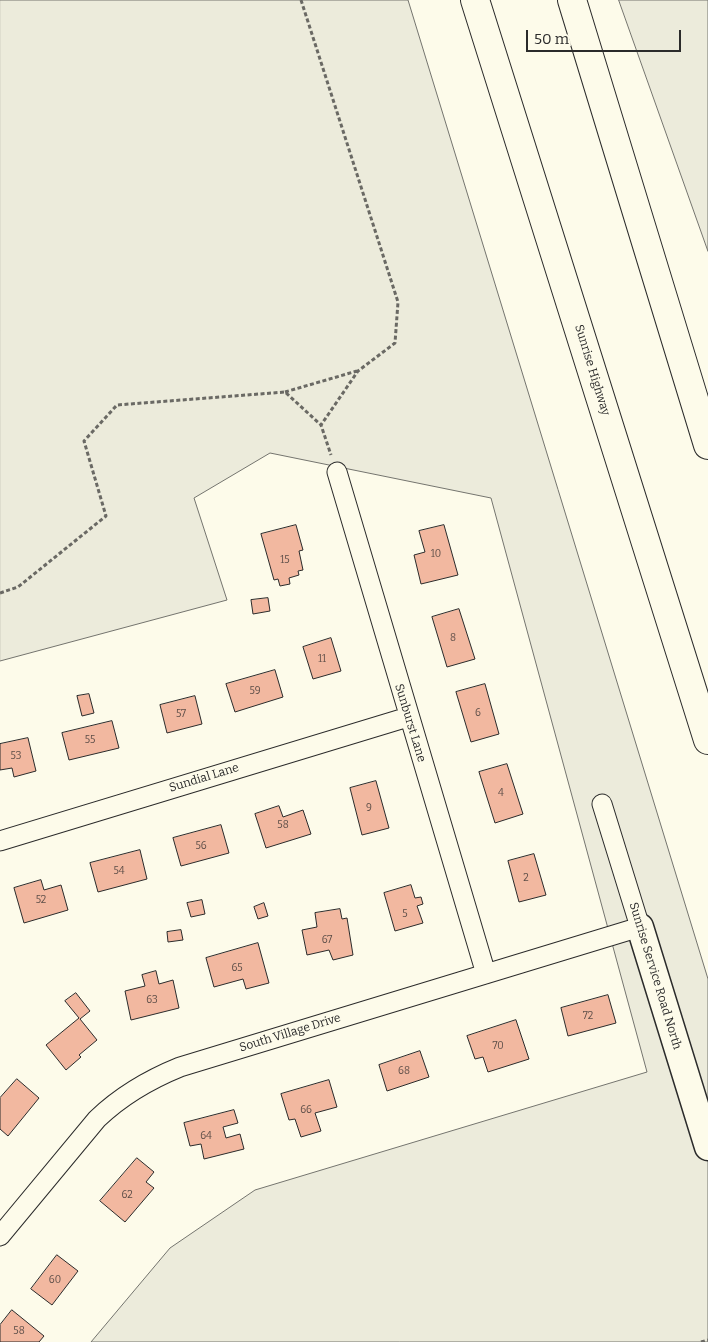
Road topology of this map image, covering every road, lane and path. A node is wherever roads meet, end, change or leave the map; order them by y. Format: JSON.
{"nodes":[{"id":1,"x":301,"y":0,"type":"edge"},
{"id":2,"x":475,"y":0,"type":"edge"},
{"id":3,"x":572,"y":0,"type":"edge"},
{"id":4,"x":358,"y":371,"type":"junction"},
{"id":5,"x":286,"y":392,"type":"junction"},
{"id":6,"x":321,"y":425,"type":"junction"},
{"id":7,"x":708,"y":445,"type":"edge"},
{"id":8,"x":337,"y":472,"type":"joint"},
{"id":9,"x":0,"y":593,"type":"edge"},
{"id":10,"x":408,"y":717,"type":"junction"},
{"id":11,"x":708,"y":740,"type":"edge"},
{"id":12,"x":602,"y":804,"type":"dead end"},
{"id":13,"x":0,"y":841,"type":"edge"},
{"id":14,"x":640,"y":927,"type":"junction"},
{"id":15,"x":486,"y":974,"type":"junction"},
{"id":16,"x":708,"y":1147,"type":"edge"},
{"id":17,"x":0,"y":1236,"type":"edge"},
{"id":18,"x":708,"y":1340,"type":"edge"},
{"id":19,"x":701,"y":1342,"type":"edge"}],
"edges":[{"from":1,"to":4,"type":"path"},
{"from":2,"to":11,"type":"highway","name":"Sunrise Highway"},
{"from":3,"to":7,"type":"highway"},
{"from":4,"to":5,"type":"path"},
{"from":4,"to":6,"type":"path"},
{"from":5,"to":6,"type":"path"},
{"from":5,"to":9,"type":"path"},
{"from":6,"to":8,"type":"path"},
{"from":8,"to":10,"type":"street","name":"Sunburst Lane"},
{"from":10,"to":13,"type":"street","name":"Sundial Lane"},
{"from":10,"to":15,"type":"street","name":"Sunburst Lane"},
{"from":12,"to":14,"type":"street","name":"Sunrise Service Road North"},
{"from":14,"to":15,"type":"street","name":"South Village Drive"},
{"from":14,"to":16,"type":"street","name":"Sunrise Service Road North"},
{"from":15,"to":17,"type":"street","name":"South Village Drive"},
{"from":18,"to":19,"type":"path"}]}
